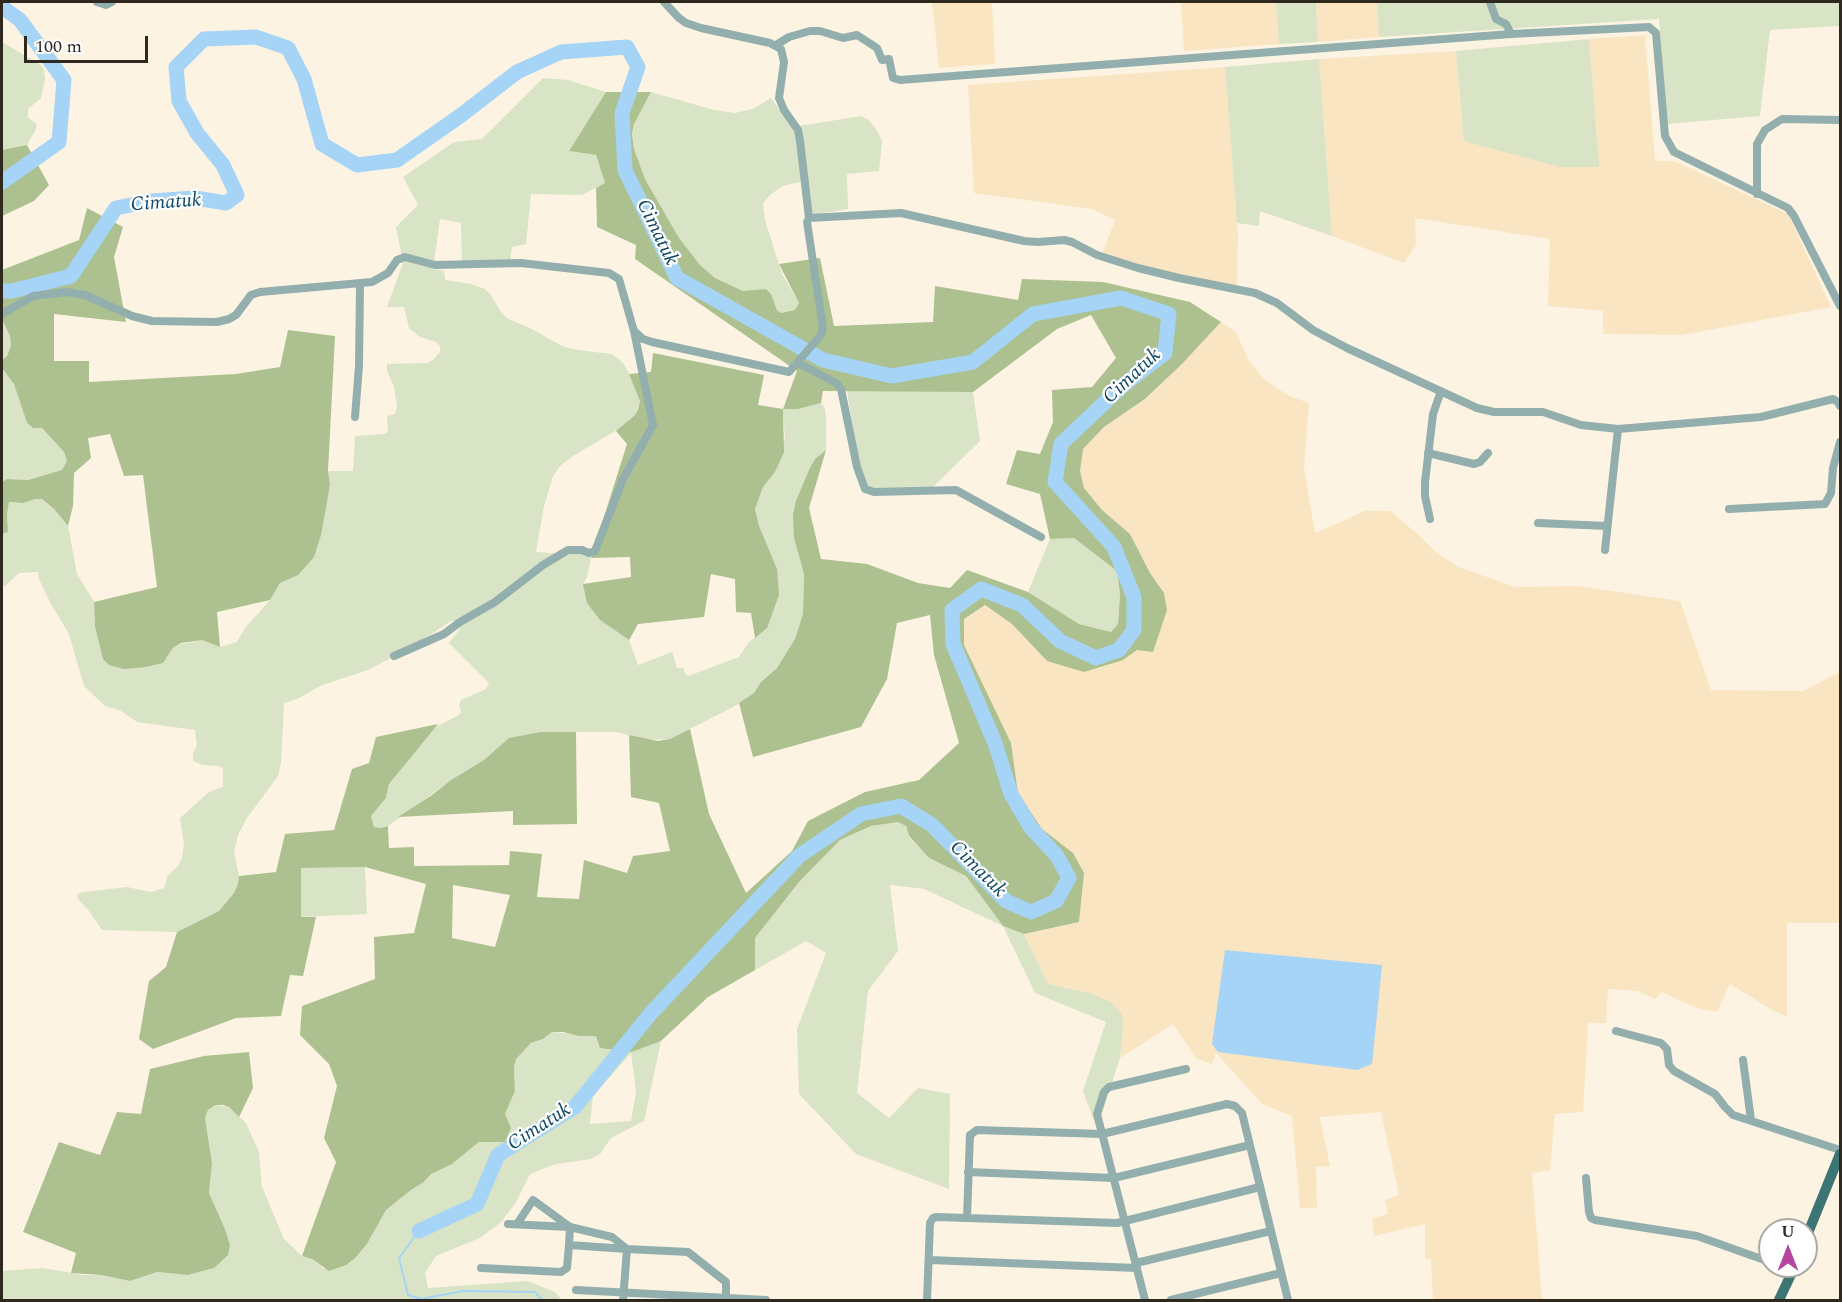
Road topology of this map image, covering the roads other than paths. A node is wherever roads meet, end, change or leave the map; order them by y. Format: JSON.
{"nodes":[{"id":1,"x":97,"y":2,"type":"edge"},
{"id":2,"x":112,"y":2,"type":"edge"},
{"id":3,"x":664,"y":2,"type":"edge"},
{"id":4,"x":1490,"y":2,"type":"edge"},
{"id":5,"x":1511,"y":34,"type":"junction"},
{"id":6,"x":776,"y":45,"type":"junction"},
{"id":7,"x":1840,"y":120,"type":"edge"},
{"id":8,"x":1757,"y":194,"type":"junction"},
{"id":9,"x":808,"y":218,"type":"junction"},
{"id":10,"x":360,"y":285,"type":"junction"},
{"id":11,"x":1840,"y":306,"type":"edge"},
{"id":12,"x":2,"y":314,"type":"edge"},
{"id":13,"x":634,"y":331,"type":"junction"},
{"id":14,"x":800,"y":361,"type":"junction"},
{"id":15,"x":1441,"y":391,"type":"junction"},
{"id":16,"x":1840,"y":406,"type":"edge"},
{"id":17,"x":356,"y":417,"type":"dead end"},
{"id":18,"x":1618,"y":429,"type":"junction"},
{"id":19,"x":1840,"y":442,"type":"edge"},
{"id":20,"x":1428,"y":453,"type":"junction"},
{"id":21,"x":1488,"y":453,"type":"dead end"},
{"id":22,"x":1729,"y":509,"type":"dead end"},
{"id":23,"x":1430,"y":519,"type":"dead end"},
{"id":24,"x":1538,"y":523,"type":"dead end"},
{"id":25,"x":1607,"y":526,"type":"junction"},
{"id":26,"x":1041,"y":537,"type":"dead end"},
{"id":27,"x":1605,"y":550,"type":"dead end"},
{"id":28,"x":394,"y":656,"type":"dead end"},
{"id":29,"x":1616,"y":1031,"type":"dead end"},
{"id":30,"x":1743,"y":1060,"type":"dead end"},
{"id":31,"x":1186,"y":1069,"type":"dead end"},
{"id":32,"x":1751,"y":1120,"type":"junction"},
{"id":33,"x":1102,"y":1134,"type":"junction"},
{"id":34,"x":1250,"y":1145,"type":"junction"},
{"id":35,"x":1840,"y":1152,"type":"edge"},
{"id":36,"x":968,"y":1172,"type":"junction"},
{"id":37,"x":1113,"y":1178,"type":"junction"},
{"id":38,"x":1586,"y":1178,"type":"dead end"},
{"id":39,"x":1260,"y":1187,"type":"junction"},
{"id":40,"x":966,"y":1218,"type":"junction"},
{"id":41,"x":1814,"y":1218,"type":"edge"},
{"id":42,"x":1125,"y":1221,"type":"junction"},
{"id":43,"x":570,"y":1227,"type":"junction"},
{"id":44,"x":1271,"y":1231,"type":"junction"},
{"id":45,"x":569,"y":1245,"type":"junction"},
{"id":46,"x":627,"y":1249,"type":"junction"},
{"id":47,"x":1758,"y":1258,"type":"edge"},
{"id":48,"x":929,"y":1260,"type":"junction"},
{"id":49,"x":1136,"y":1266,"type":"junction"},
{"id":50,"x":481,"y":1268,"type":"dead end"},
{"id":51,"x":1281,"y":1273,"type":"junction"},
{"id":52,"x":1790,"y":1278,"type":"edge"},
{"id":53,"x":576,"y":1290,"type":"dead end"},
{"id":54,"x":623,"y":1297,"type":"edge"},
{"id":55,"x":726,"y":1298,"type":"junction"},
{"id":56,"x":766,"y":1300,"type":"edge"},
{"id":57,"x":927,"y":1300,"type":"edge"},
{"id":58,"x":1145,"y":1300,"type":"edge"},
{"id":59,"x":1171,"y":1300,"type":"edge"},
{"id":60,"x":1288,"y":1300,"type":"edge"},
{"id":61,"x":1779,"y":1300,"type":"edge"}],
"edges":[{"from":1,"to":2,"type":"street"},
{"from":3,"to":6,"type":"street"},
{"from":4,"to":5,"type":"street"},
{"from":5,"to":6,"type":"street"},
{"from":5,"to":8,"type":"street"},
{"from":6,"to":9,"type":"street"},
{"from":7,"to":8,"type":"street"},
{"from":8,"to":11,"type":"street"},
{"from":9,"to":14,"type":"street"},
{"from":9,"to":15,"type":"street"},
{"from":10,"to":12,"type":"street"},
{"from":10,"to":13,"type":"street"},
{"from":10,"to":17,"type":"street"},
{"from":13,"to":14,"type":"street"},
{"from":13,"to":28,"type":"street"},
{"from":14,"to":26,"type":"street"},
{"from":15,"to":18,"type":"street"},
{"from":15,"to":20,"type":"street"},
{"from":16,"to":18,"type":"street"},
{"from":18,"to":25,"type":"street"},
{"from":19,"to":22,"type":"street"},
{"from":20,"to":21,"type":"street"},
{"from":20,"to":23,"type":"street"},
{"from":24,"to":25,"type":"street"},
{"from":25,"to":27,"type":"street"},
{"from":29,"to":32,"type":"street"},
{"from":30,"to":32,"type":"street"},
{"from":31,"to":33,"type":"street"},
{"from":32,"to":35,"type":"street"},
{"from":33,"to":34,"type":"street"},
{"from":33,"to":36,"type":"street"},
{"from":33,"to":37,"type":"street"},
{"from":34,"to":37,"type":"street"},
{"from":34,"to":39,"type":"street"},
{"from":35,"to":41,"type":"main road"},
{"from":36,"to":37,"type":"street"},
{"from":36,"to":40,"type":"street"},
{"from":37,"to":42,"type":"street"},
{"from":38,"to":47,"type":"street"},
{"from":39,"to":42,"type":"street"},
{"from":39,"to":44,"type":"street"},
{"from":40,"to":42,"type":"street"},
{"from":40,"to":48,"type":"street"},
{"from":42,"to":49,"type":"street"},
{"from":43,"to":43,"type":"street"},
{"from":43,"to":45,"type":"street"},
{"from":43,"to":46,"type":"street"},
{"from":44,"to":49,"type":"street"},
{"from":44,"to":51,"type":"street"},
{"from":45,"to":46,"type":"street"},
{"from":45,"to":50,"type":"street"},
{"from":46,"to":54,"type":"street"},
{"from":46,"to":55,"type":"street"},
{"from":48,"to":49,"type":"street"},
{"from":48,"to":57,"type":"street"},
{"from":49,"to":58,"type":"street"},
{"from":51,"to":59,"type":"street"},
{"from":51,"to":60,"type":"street"},
{"from":52,"to":61,"type":"main road"},
{"from":53,"to":54,"type":"street"},
{"from":54,"to":55,"type":"street"},
{"from":55,"to":56,"type":"street"}]}
